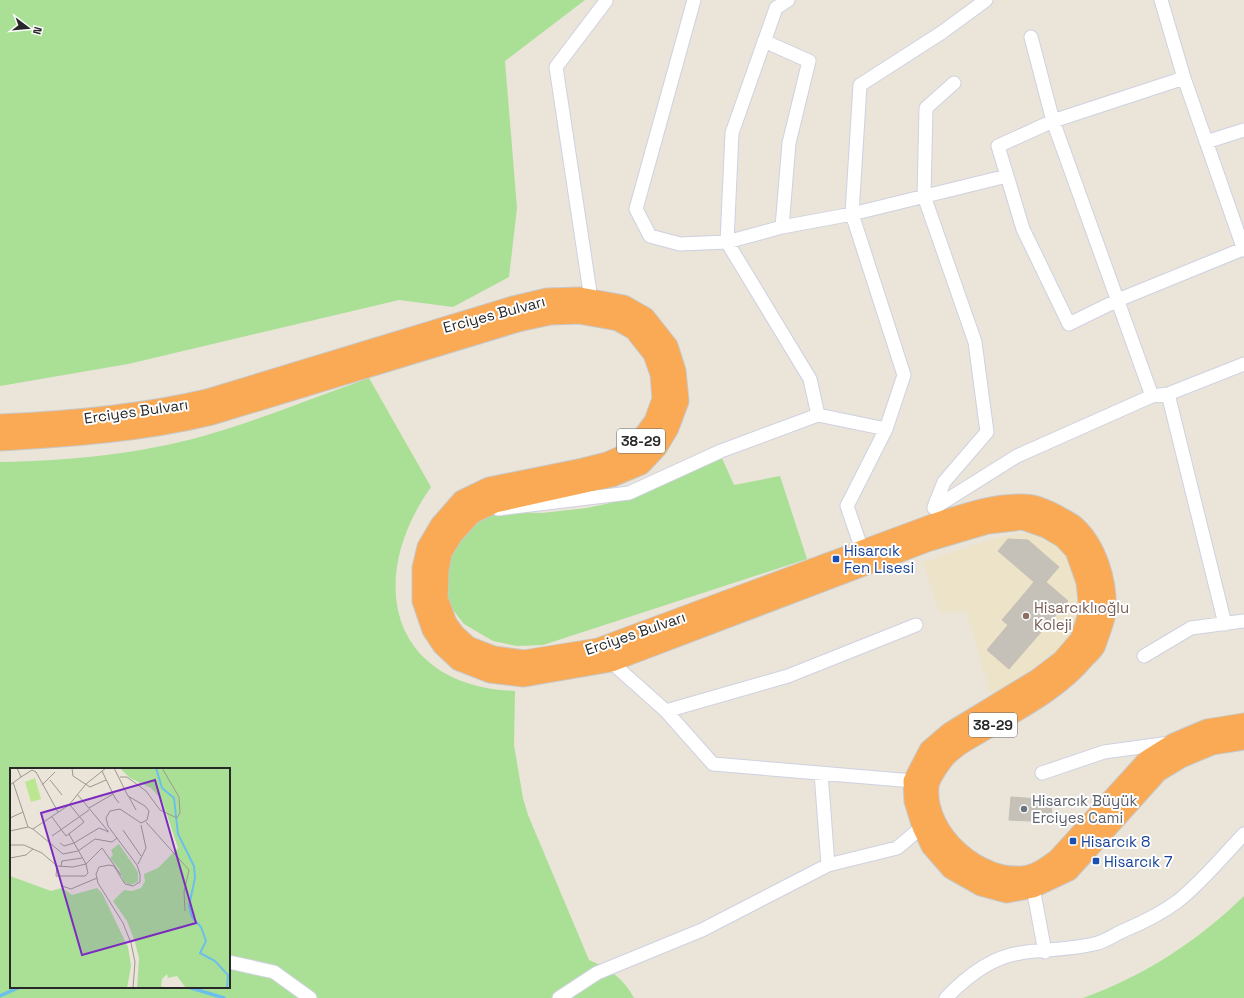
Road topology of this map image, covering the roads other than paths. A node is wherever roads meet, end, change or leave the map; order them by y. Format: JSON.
{"nodes":[{"id":1,"x":606,"y":0,"type":"edge"},
{"id":2,"x":694,"y":0,"type":"edge"},
{"id":3,"x":788,"y":0,"type":"edge"},
{"id":4,"x":986,"y":0,"type":"edge"},
{"id":5,"x":1161,"y":0,"type":"edge"},
{"id":6,"x":772,"y":4,"type":"edge"},
{"id":7,"x":1031,"y":37,"type":"dead end"},
{"id":8,"x":764,"y":41,"type":"junction"},
{"id":9,"x":1184,"y":78,"type":"junction"},
{"id":10,"x":954,"y":83,"type":"dead end"},
{"id":11,"x":1053,"y":121,"type":"junction"},
{"id":12,"x":1244,"y":130,"type":"edge"},
{"id":13,"x":1206,"y":142,"type":"junction"},
{"id":14,"x":1007,"y":176,"type":"junction"},
{"id":15,"x":924,"y":196,"type":"junction"},
{"id":16,"x":852,"y":214,"type":"junction"},
{"id":17,"x":782,"y":227,"type":"junction"},
{"id":18,"x":727,"y":242,"type":"junction"},
{"id":19,"x":1243,"y":250,"type":"edge"},
{"id":20,"x":591,"y":299,"type":"junction"},
{"id":21,"x":1118,"y":300,"type":"junction"},
{"id":22,"x":1244,"y":364,"type":"edge"},
{"id":23,"x":1168,"y":394,"type":"junction"},
{"id":24,"x":1152,"y":396,"type":"junction"},
{"id":25,"x":818,"y":415,"type":"junction"},
{"id":26,"x":0,"y":424,"type":"edge"},
{"id":27,"x":886,"y":429,"type":"junction"},
{"id":28,"x":0,"y":441,"type":"edge"},
{"id":29,"x":482,"y":509,"type":"junction"},
{"id":30,"x":936,"y":515,"type":"junction"},
{"id":31,"x":862,"y":550,"type":"junction"},
{"id":32,"x":1244,"y":621,"type":"edge"},
{"id":33,"x":1225,"y":624,"type":"junction"},
{"id":34,"x":916,"y":625,"type":"dead end"},
{"id":35,"x":1144,"y":656,"type":"dead end"},
{"id":36,"x":611,"y":662,"type":"junction"},
{"id":37,"x":666,"y":711,"type":"junction"},
{"id":38,"x":1244,"y":723,"type":"edge"},
{"id":39,"x":1244,"y":740,"type":"edge"},
{"id":40,"x":1174,"y":743,"type":"junction"},
{"id":41,"x":821,"y":773,"type":"junction"},
{"id":42,"x":1042,"y":773,"type":"dead end"},
{"id":43,"x":912,"y":781,"type":"junction"},
{"id":44,"x":922,"y":827,"type":"junction"},
{"id":45,"x":1244,"y":834,"type":"edge"},
{"id":46,"x":828,"y":865,"type":"junction"},
{"id":47,"x":1033,"y":888,"type":"junction"},
{"id":48,"x":1045,"y":952,"type":"junction"},
{"id":49,"x":230,"y":962,"type":"edge"},
{"id":50,"x":310,"y":998,"type":"edge"},
{"id":51,"x":559,"y":998,"type":"edge"},
{"id":52,"x":946,"y":998,"type":"edge"}],
"edges":[{"from":1,"to":20,"type":"street"},
{"from":2,"to":18,"type":"street"},
{"from":3,"to":6,"type":"street"},
{"from":4,"to":16,"type":"street"},
{"from":5,"to":9,"type":"street"},
{"from":6,"to":8,"type":"street"},
{"from":7,"to":11,"type":"street"},
{"from":8,"to":17,"type":"street"},
{"from":8,"to":18,"type":"street"},
{"from":9,"to":11,"type":"street"},
{"from":9,"to":13,"type":"street"},
{"from":10,"to":15,"type":"street"},
{"from":11,"to":14,"type":"street"},
{"from":11,"to":21,"type":"street"},
{"from":12,"to":13,"type":"street"},
{"from":13,"to":19,"type":"street"},
{"from":14,"to":15,"type":"street"},
{"from":14,"to":21,"type":"street"},
{"from":15,"to":16,"type":"street"},
{"from":15,"to":30,"type":"street"},
{"from":16,"to":17,"type":"street"},
{"from":16,"to":27,"type":"street"},
{"from":17,"to":18,"type":"street"},
{"from":18,"to":25,"type":"street"},
{"from":19,"to":21,"type":"street"},
{"from":20,"to":26,"type":"highway","name":"Erciyes Bulvarı","number":"38-29"},
{"from":20,"to":29,"type":"highway","name":"Erciyes Bulvarı","number":"38-29"},
{"from":21,"to":24,"type":"street"},
{"from":22,"to":23,"type":"street"},
{"from":23,"to":24,"type":"street"},
{"from":23,"to":33,"type":"street"},
{"from":24,"to":30,"type":"street"},
{"from":25,"to":27,"type":"street"},
{"from":25,"to":29,"type":"street"},
{"from":27,"to":31,"type":"street"},
{"from":28,"to":36,"type":"highway","name":"Erciyes Bulvarı","number":"38-29"},
{"from":29,"to":31,"type":"highway","name":"Erciyes Bulvarı","number":"38-29"},
{"from":30,"to":31,"type":"highway","name":"Erciyes Bulvarı","number":"38-29"},
{"from":30,"to":40,"type":"highway","name":"Erciyes Bulvarı","number":"38-29"},
{"from":32,"to":33,"type":"street"},
{"from":33,"to":35,"type":"street"},
{"from":34,"to":37,"type":"street"},
{"from":36,"to":37,"type":"street"},
{"from":36,"to":43,"type":"highway","name":"Erciyes Bulvarı","number":"38-29"},
{"from":37,"to":41,"type":"street"},
{"from":38,"to":40,"type":"highway","name":"Erciyes Bulvarı","number":"38-29"},
{"from":39,"to":47,"type":"highway"},
{"from":40,"to":42,"type":"street"},
{"from":41,"to":43,"type":"street"},
{"from":41,"to":46,"type":"street"},
{"from":43,"to":44,"type":"highway"},
{"from":44,"to":46,"type":"street"},
{"from":44,"to":47,"type":"highway"},
{"from":45,"to":48,"type":"street"},
{"from":46,"to":51,"type":"street"},
{"from":47,"to":48,"type":"street"},
{"from":48,"to":52,"type":"street"},
{"from":49,"to":50,"type":"street"}]}
